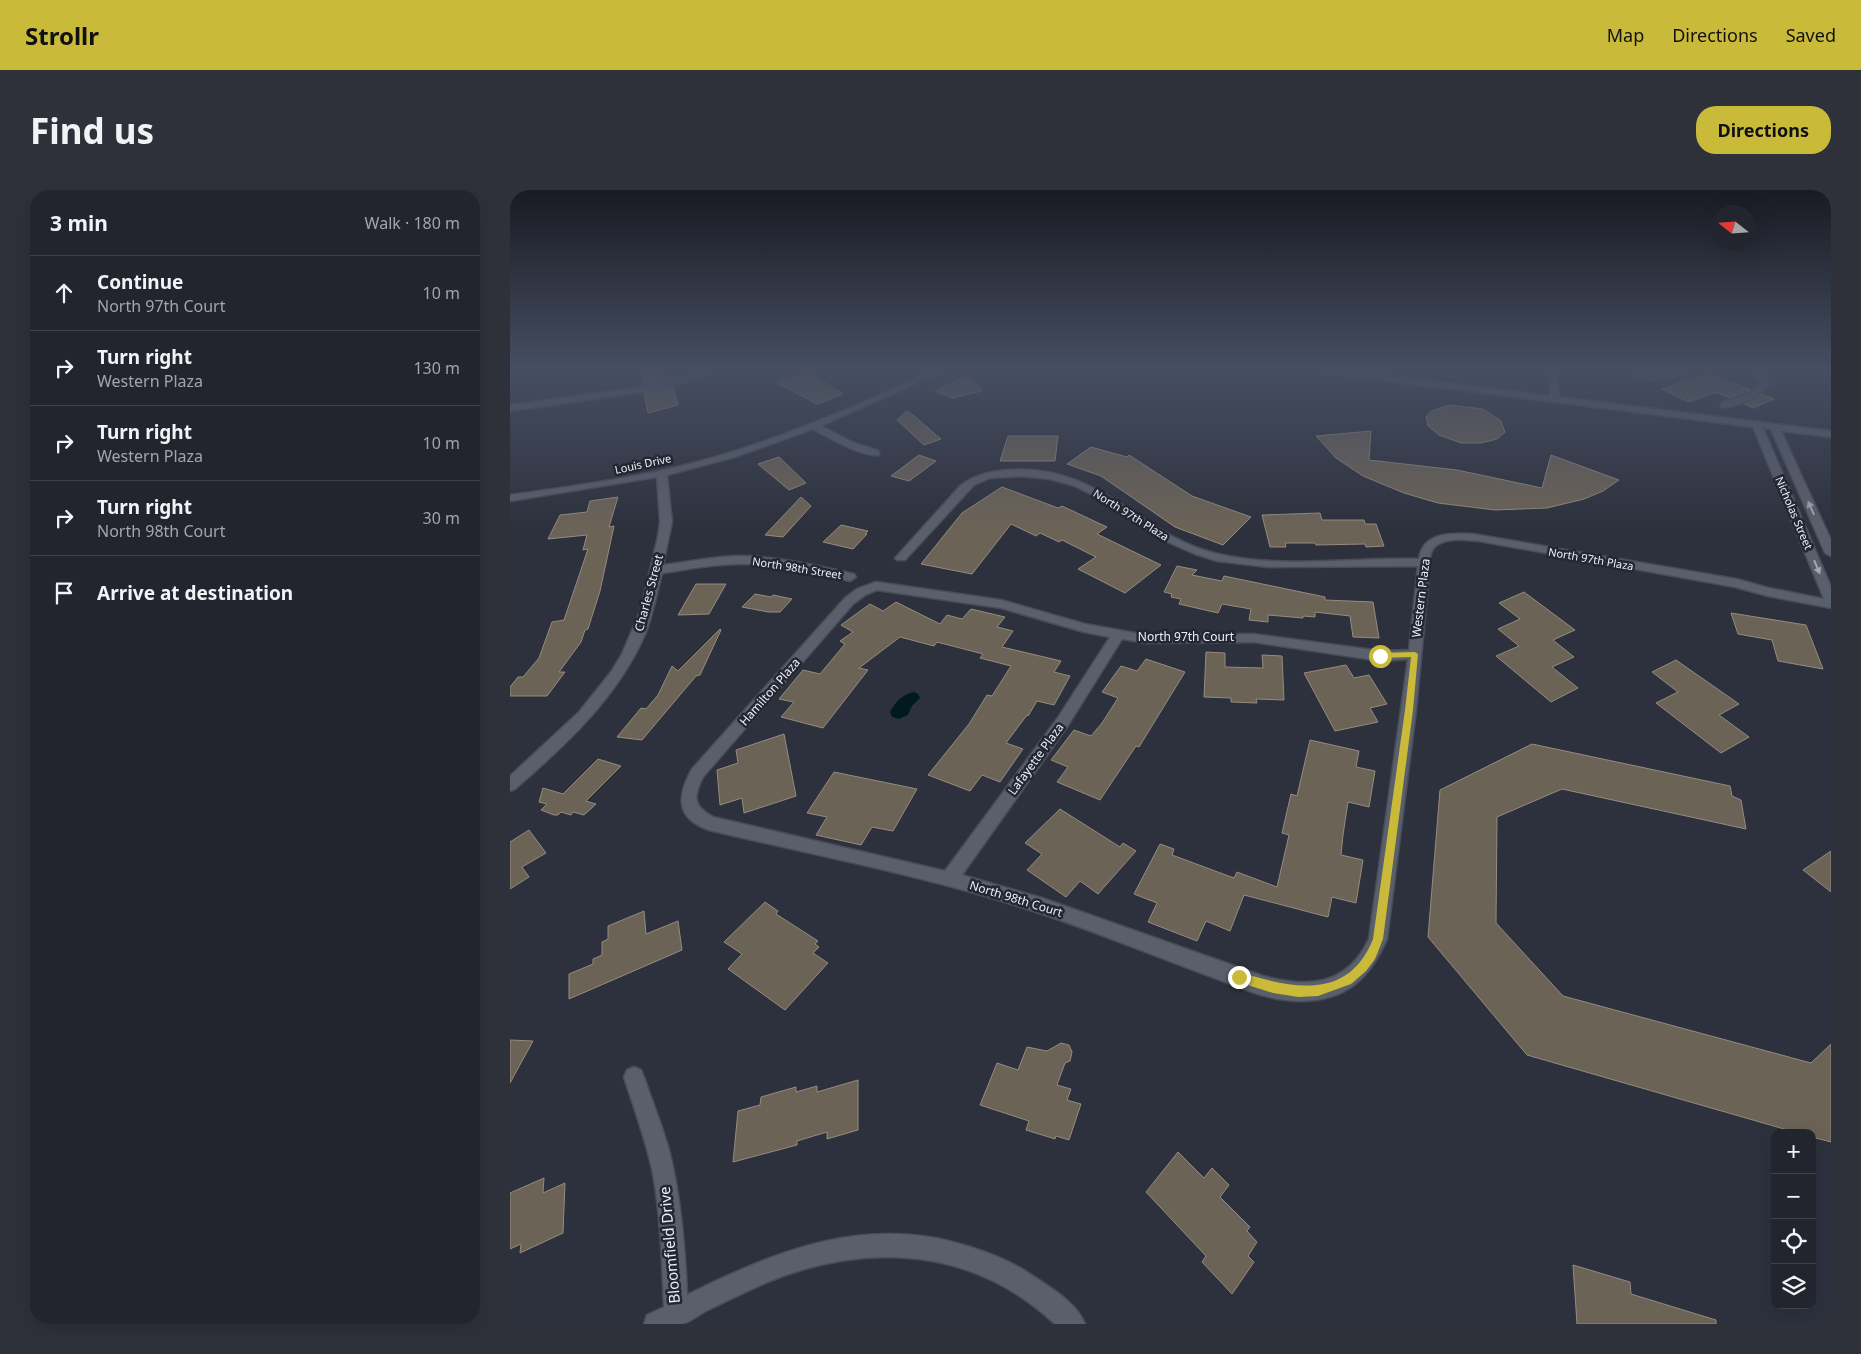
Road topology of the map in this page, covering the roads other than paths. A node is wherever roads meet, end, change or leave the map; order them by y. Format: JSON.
{"nodes":[{"id":1,"x":819,"y":422,"type":"edge"},
{"id":2,"x":1732,"y":422,"type":"edge"},
{"id":3,"x":812,"y":425,"type":"junction"},
{"id":4,"x":1757,"y":425,"type":"junction"},
{"id":5,"x":1775,"y":427,"type":"junction"},
{"id":6,"x":1831,"y":434,"type":"edge"},
{"id":7,"x":876,"y":454,"type":"dead end"},
{"id":8,"x":662,"y":473,"type":"junction"},
{"id":9,"x":510,"y":498,"type":"edge"},
{"id":10,"x":1447,"y":538,"type":"joint"},
{"id":11,"x":1831,"y":552,"type":"edge"},
{"id":12,"x":901,"y":558,"type":"dead end"},
{"id":13,"x":1424,"y":563,"type":"junction"},
{"id":14,"x":656,"y":570,"type":"junction"},
{"id":15,"x":850,"y":577,"type":"dead end"},
{"id":16,"x":870,"y":587,"type":"joint"},
{"id":17,"x":1830,"y":597,"type":"edge"},
{"id":18,"x":1118,"y":634,"type":"junction"},
{"id":19,"x":1415,"y":654,"type":"junction"},
{"id":20,"x":510,"y":785,"type":"edge"},
{"id":21,"x":689,"y":808,"type":"joint"},
{"id":22,"x":949,"y":880,"type":"junction"},
{"id":23,"x":1341,"y":984,"type":"joint"},
{"id":24,"x":634,"y":1077,"type":"dead end"},
{"id":25,"x":666,"y":1319,"type":"edge"},
{"id":26,"x":1073,"y":1324,"type":"edge"}],
"edges":[{"from":1,"to":3,"type":"street","name":"Louis Drive"},
{"from":2,"to":4,"type":"street"},
{"from":3,"to":7,"type":"street"},
{"from":3,"to":8,"type":"street","name":"Louis Drive"},
{"from":4,"to":5,"type":"street"},
{"from":4,"to":17,"type":"street","name":"Nicholas Street","one_way":true},
{"from":5,"to":6,"type":"street"},
{"from":11,"to":5,"type":"street","name":"Nicholas Street","one_way":true},
{"from":8,"to":9,"type":"street","name":"Louis Drive"},
{"from":8,"to":14,"type":"street","name":"Charles Street"},
{"from":10,"to":13,"type":"street","name":"Western Plaza"},
{"from":10,"to":17,"type":"street","name":"North 97th Plaza"},
{"from":12,"to":13,"type":"street","name":"North 97th Plaza"},
{"from":13,"to":19,"type":"street","name":"Western Plaza"},
{"from":14,"to":15,"type":"street","name":"North 98th Street"},
{"from":14,"to":20,"type":"street","name":"Charles Street"},
{"from":16,"to":18,"type":"street","name":"North 97th Court"},
{"from":16,"to":21,"type":"street","name":"Hamilton Plaza"},
{"from":18,"to":19,"type":"street","name":"North 97th Court"},
{"from":18,"to":22,"type":"street","name":"Lafayette Plaza"},
{"from":19,"to":23,"type":"street","name":"Western Plaza"},
{"from":21,"to":22,"type":"street","name":"North 98th Court"},
{"from":22,"to":23,"type":"street","name":"North 98th Court"},
{"from":24,"to":25,"type":"street","name":"Bloomfield Drive"},
{"from":25,"to":26,"type":"street","name":"Bloomfield Drive"}]}
